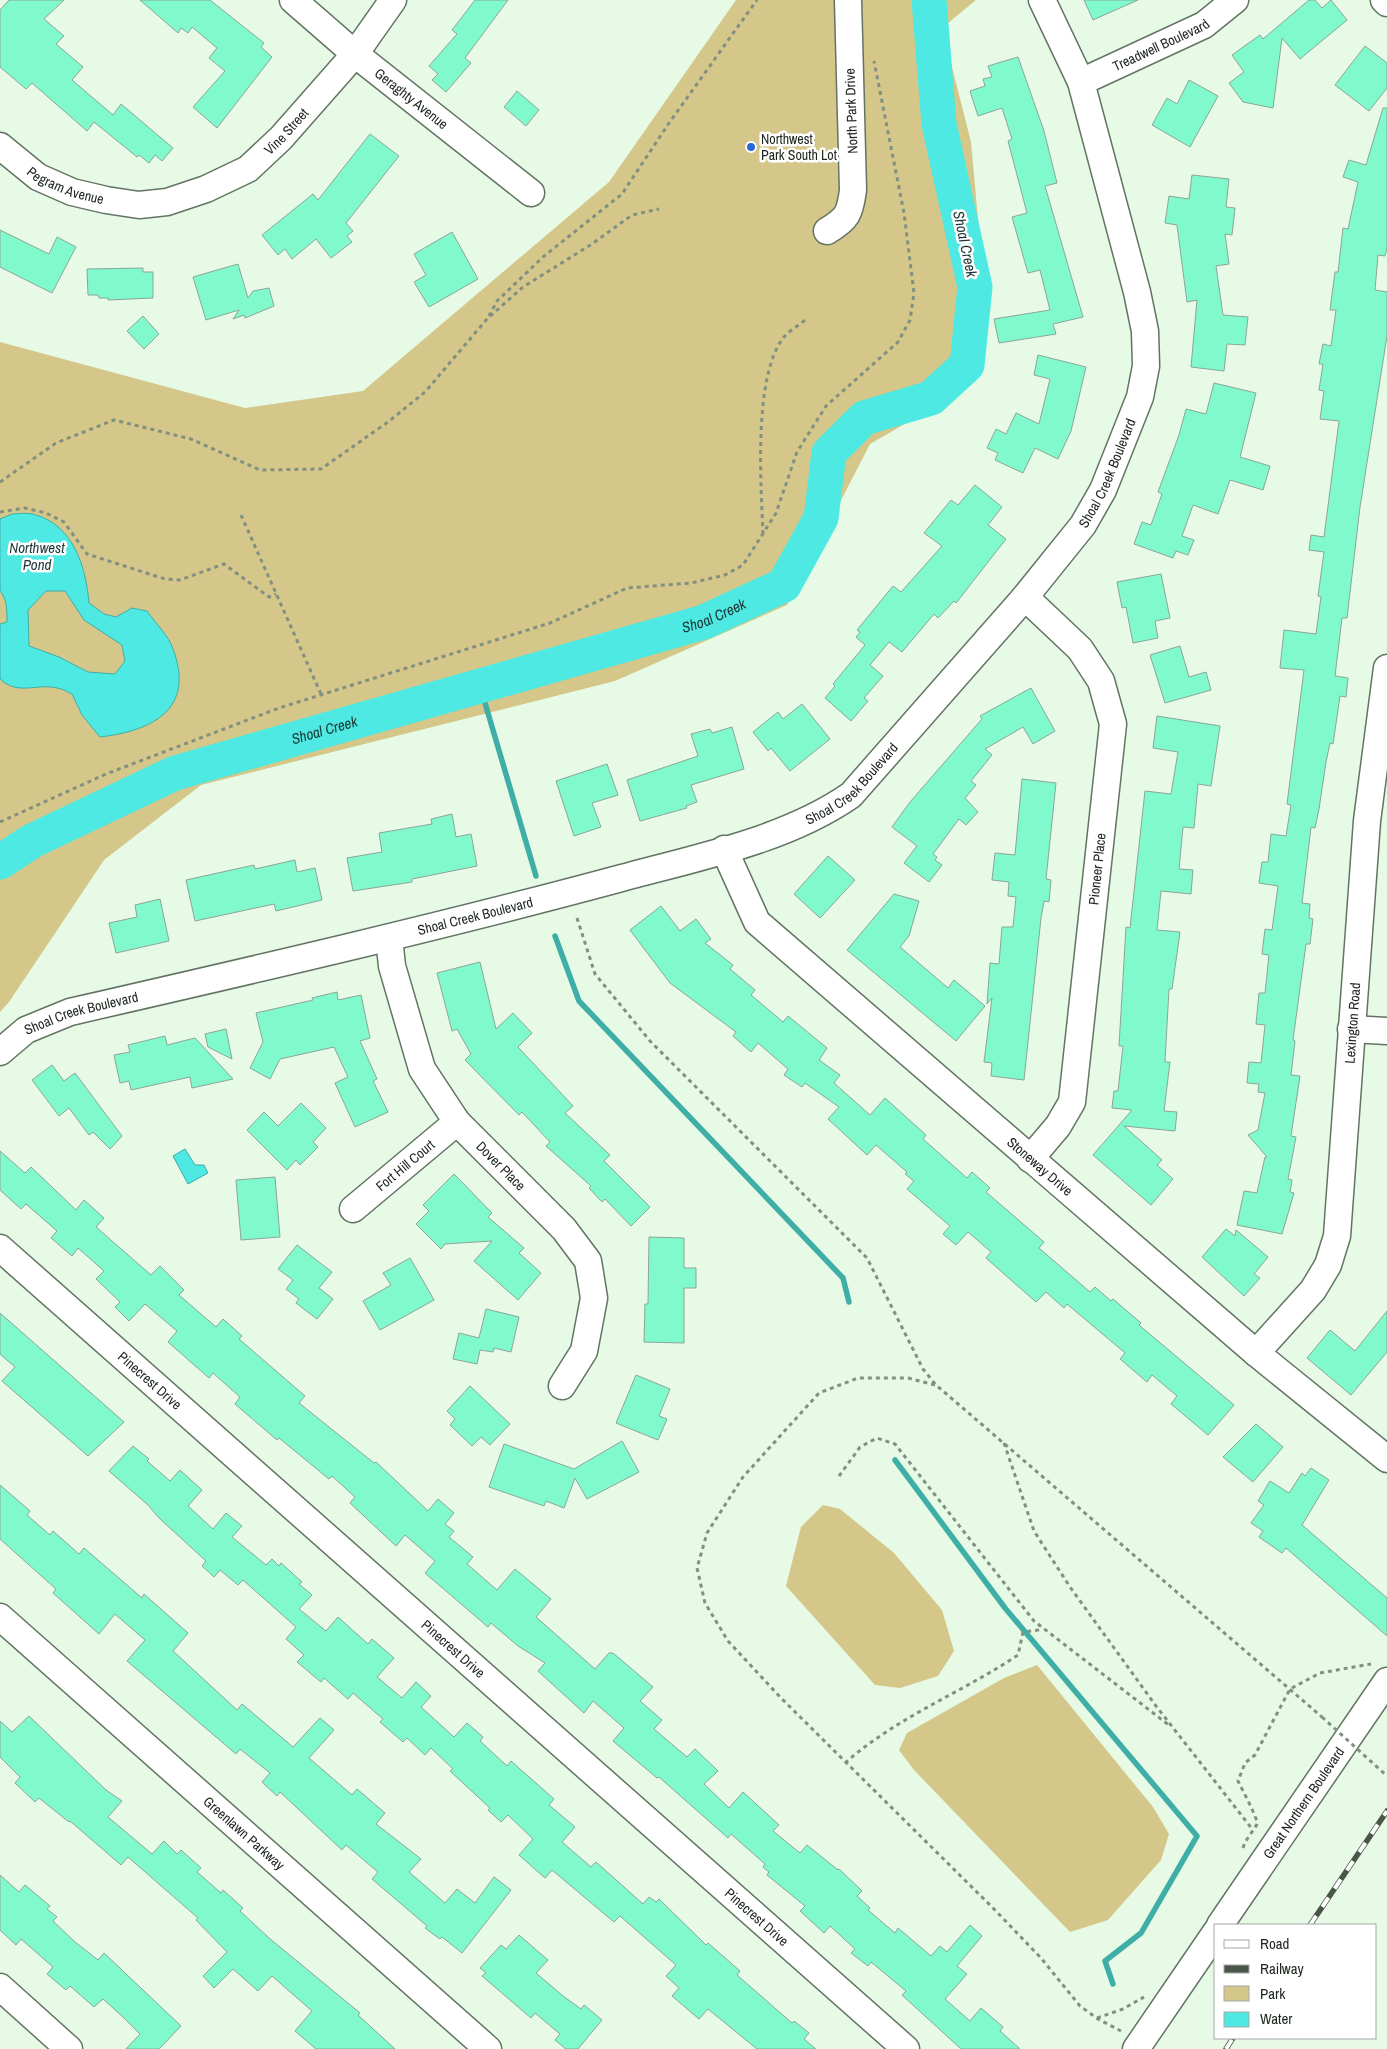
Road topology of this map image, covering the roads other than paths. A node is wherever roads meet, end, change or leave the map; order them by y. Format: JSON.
{"nodes":[{"id":1,"x":293,"y":0,"type":"edge"},
{"id":2,"x":393,"y":0,"type":"edge"},
{"id":3,"x":848,"y":0,"type":"edge"},
{"id":4,"x":1042,"y":0,"type":"edge"},
{"id":5,"x":1235,"y":0,"type":"edge"},
{"id":6,"x":1384,"y":0,"type":"edge"},
{"id":7,"x":1387,"y":3,"type":"edge"},
{"id":8,"x":355,"y":54,"type":"junction"},
{"id":9,"x":1081,"y":82,"type":"junction"},
{"id":10,"x":0,"y":146,"type":"edge"},
{"id":11,"x":531,"y":193,"type":"dead end"},
{"id":12,"x":139,"y":205,"type":"joint"},
{"id":13,"x":835,"y":226,"type":"dead end"},
{"id":14,"x":1025,"y":597,"type":"junction"},
{"id":15,"x":1387,"y":668,"type":"edge"},
{"id":16,"x":724,"y":849,"type":"junction"},
{"id":17,"x":389,"y":938,"type":"junction"},
{"id":18,"x":1351,"y":1029,"type":"junction"},
{"id":19,"x":1387,"y":1031,"type":"edge"},
{"id":20,"x":0,"y":1052,"type":"edge"},
{"id":21,"x":457,"y":1122,"type":"junction"},
{"id":22,"x":1030,"y":1159,"type":"junction"},
{"id":23,"x":353,"y":1210,"type":"dead end"},
{"id":24,"x":0,"y":1248,"type":"edge"},
{"id":25,"x":1256,"y":1353,"type":"junction"},
{"id":26,"x":562,"y":1386,"type":"dead end"},
{"id":27,"x":1387,"y":1460,"type":"edge"},
{"id":28,"x":0,"y":1617,"type":"edge"},
{"id":29,"x":1383,"y":1671,"type":"edge"},
{"id":30,"x":1221,"y":1924,"type":"edge"},
{"id":31,"x":1214,"y":1935,"type":"edge"},
{"id":32,"x":0,"y":1987,"type":"edge"},
{"id":33,"x":1139,"y":2045,"type":"edge"},
{"id":34,"x":68,"y":2049,"type":"edge"},
{"id":35,"x":488,"y":2049,"type":"edge"},
{"id":36,"x":906,"y":2049,"type":"edge"}],
"edges":[{"from":1,"to":8,"type":"street","name":"Geraghty Avenue"},
{"from":2,"to":8,"type":"street","name":"Vine Street"},
{"from":3,"to":13,"type":"street","name":"North Park Drive"},
{"from":4,"to":9,"type":"street","name":"Shoal Creek Boulevard"},
{"from":5,"to":9,"type":"street","name":"Treadwell Boulevard"},
{"from":6,"to":7,"type":"street"},
{"from":8,"to":11,"type":"street","name":"Geraghty Avenue"},
{"from":8,"to":12,"type":"street","name":"Vine Street"},
{"from":9,"to":14,"type":"street","name":"Shoal Creek Boulevard"},
{"from":10,"to":12,"type":"street","name":"Pegram Avenue"},
{"from":14,"to":16,"type":"street","name":"Shoal Creek Boulevard"},
{"from":14,"to":22,"type":"street","name":"Pioneer Place"},
{"from":15,"to":18,"type":"street","name":"Lexington Road"},
{"from":16,"to":17,"type":"street","name":"Shoal Creek Boulevard"},
{"from":16,"to":22,"type":"street","name":"Stoneway Drive"},
{"from":17,"to":20,"type":"street","name":"Shoal Creek Boulevard"},
{"from":17,"to":21,"type":"street","name":"Dover Place"},
{"from":18,"to":19,"type":"street"},
{"from":18,"to":25,"type":"street","name":"Lexington Road"},
{"from":21,"to":23,"type":"street","name":"Fort Hill Court"},
{"from":21,"to":26,"type":"street","name":"Dover Place"},
{"from":22,"to":25,"type":"street","name":"Stoneway Drive"},
{"from":24,"to":36,"type":"street","name":"Pinecrest Drive"},
{"from":25,"to":27,"type":"street","name":"Stoneway Drive"},
{"from":28,"to":35,"type":"street","name":"Greenlawn Parkway"},
{"from":29,"to":30,"type":"street","name":"Great Northern Boulevard"},
{"from":31,"to":33,"type":"street"},
{"from":32,"to":34,"type":"street"}]}
